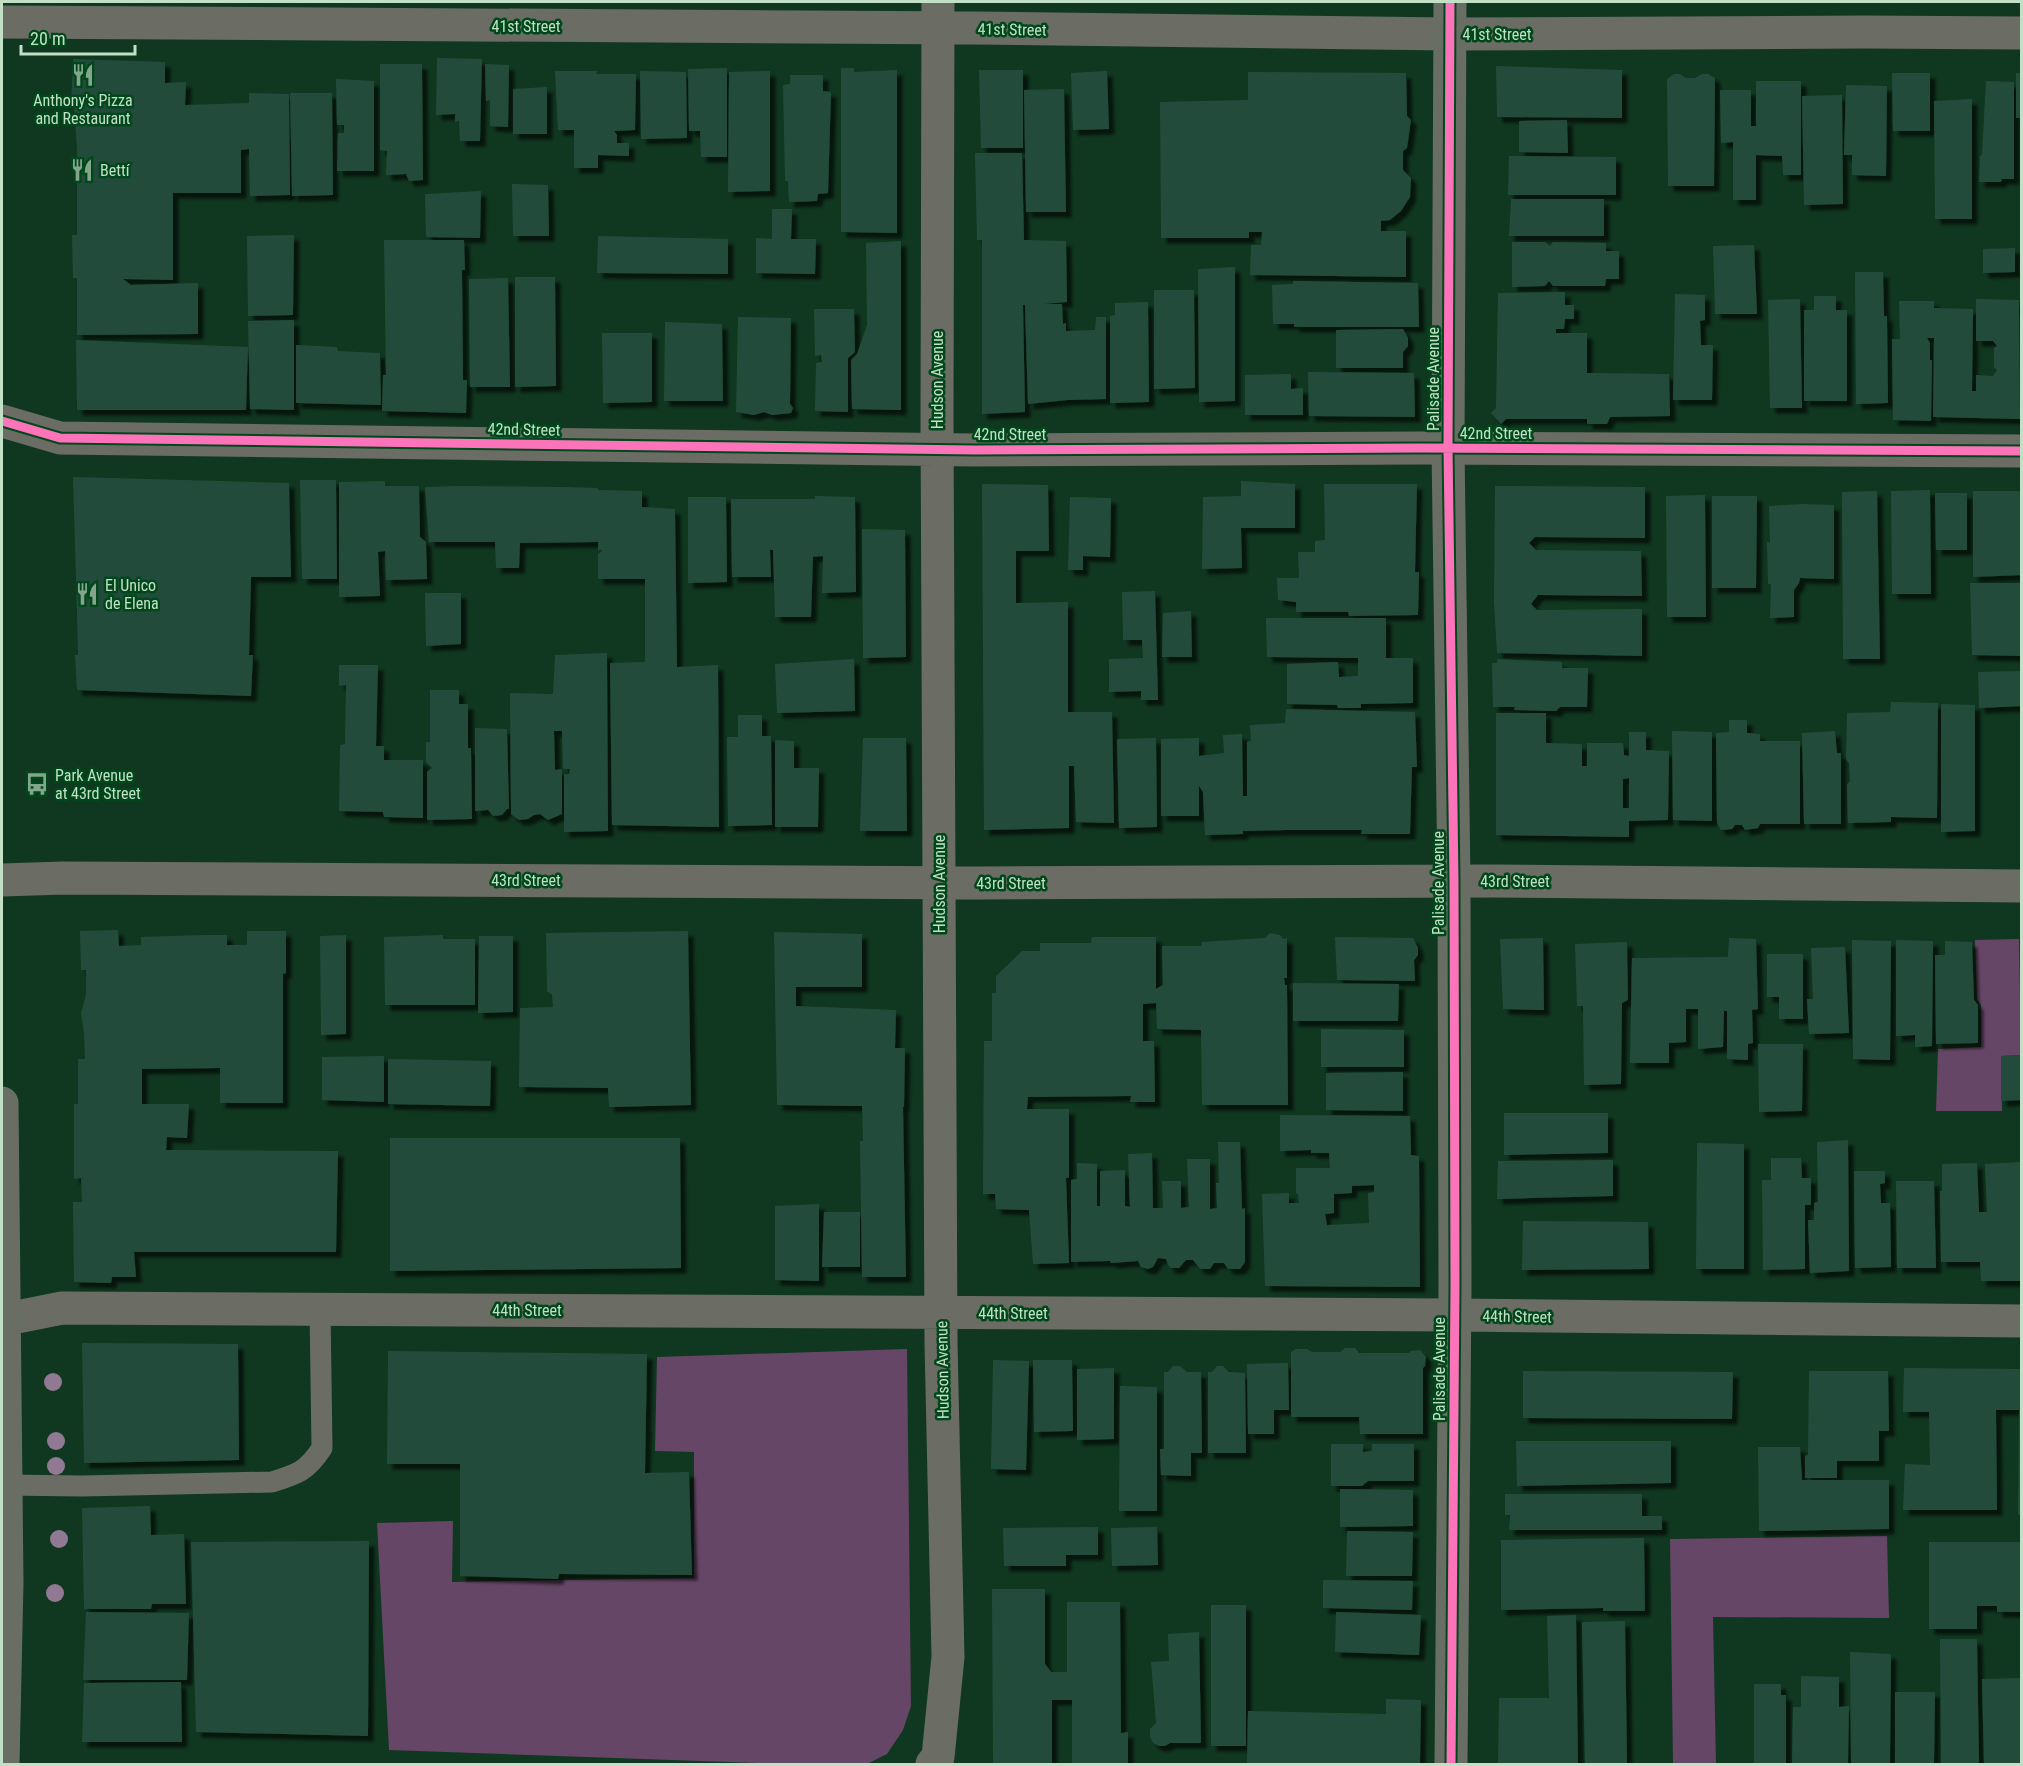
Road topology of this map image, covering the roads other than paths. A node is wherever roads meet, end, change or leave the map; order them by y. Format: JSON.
{"nodes":[{"id":1,"x":1450,"y":2,"type":"edge"},
{"id":2,"x":938,"y":15,"type":"edge"},
{"id":3,"x":2,"y":22,"type":"edge"},
{"id":4,"x":2022,"y":33,"type":"edge"},
{"id":5,"x":1449,"y":34,"type":"junction"},
{"id":6,"x":2,"y":421,"type":"edge"},
{"id":7,"x":1448,"y":448,"type":"junction"},
{"id":8,"x":938,"y":449,"type":"junction"},
{"id":9,"x":2022,"y":451,"type":"edge"},
{"id":10,"x":2,"y":880,"type":"edge"},
{"id":11,"x":1454,"y":881,"type":"junction"},
{"id":12,"x":940,"y":882,"type":"junction"},
{"id":13,"x":2022,"y":886,"type":"edge"},
{"id":14,"x":2,"y":1103,"type":"edge"},
{"id":15,"x":321,"y":1309,"type":"junction"},
{"id":16,"x":941,"y":1312,"type":"junction"},
{"id":17,"x":1455,"y":1315,"type":"junction"},
{"id":18,"x":3,"y":1320,"type":"edge"},
{"id":19,"x":2022,"y":1321,"type":"edge"},
{"id":20,"x":5,"y":1485,"type":"junction"},
{"id":21,"x":3,"y":1764,"type":"edge"},
{"id":22,"x":932,"y":1764,"type":"edge"},
{"id":23,"x":1451,"y":1764,"type":"edge"}],
"edges":[{"from":1,"to":5,"type":"street","name":"Palisade Avenue"},
{"from":2,"to":3,"type":"street","name":"41st Street"},
{"from":2,"to":5,"type":"street","name":"41st Street"},
{"from":2,"to":8,"type":"street","name":"Hudson Avenue"},
{"from":4,"to":5,"type":"street","name":"41st Street"},
{"from":5,"to":7,"type":"street","name":"Palisade Avenue"},
{"from":6,"to":8,"type":"street","name":"42nd Street"},
{"from":7,"to":8,"type":"street","name":"42nd Street"},
{"from":7,"to":9,"type":"street","name":"42nd Street"},
{"from":7,"to":11,"type":"street","name":"Palisade Avenue"},
{"from":8,"to":12,"type":"street","name":"Hudson Avenue"},
{"from":10,"to":12,"type":"street","name":"43rd Street"},
{"from":11,"to":12,"type":"street","name":"43rd Street"},
{"from":11,"to":13,"type":"street","name":"43rd Street"},
{"from":11,"to":17,"type":"street","name":"Palisade Avenue"},
{"from":12,"to":16,"type":"street","name":"Hudson Avenue"},
{"from":14,"to":18,"type":"street"},
{"from":15,"to":16,"type":"street","name":"44th Street"},
{"from":15,"to":18,"type":"street","name":"44th Street"},
{"from":15,"to":20,"type":"lane"},
{"from":16,"to":17,"type":"street","name":"44th Street"},
{"from":16,"to":22,"type":"street","name":"Hudson Avenue"},
{"from":17,"to":19,"type":"street","name":"44th Street"},
{"from":17,"to":23,"type":"street","name":"Palisade Avenue"},
{"from":18,"to":20,"type":"street"},
{"from":20,"to":21,"type":"street"}]}
